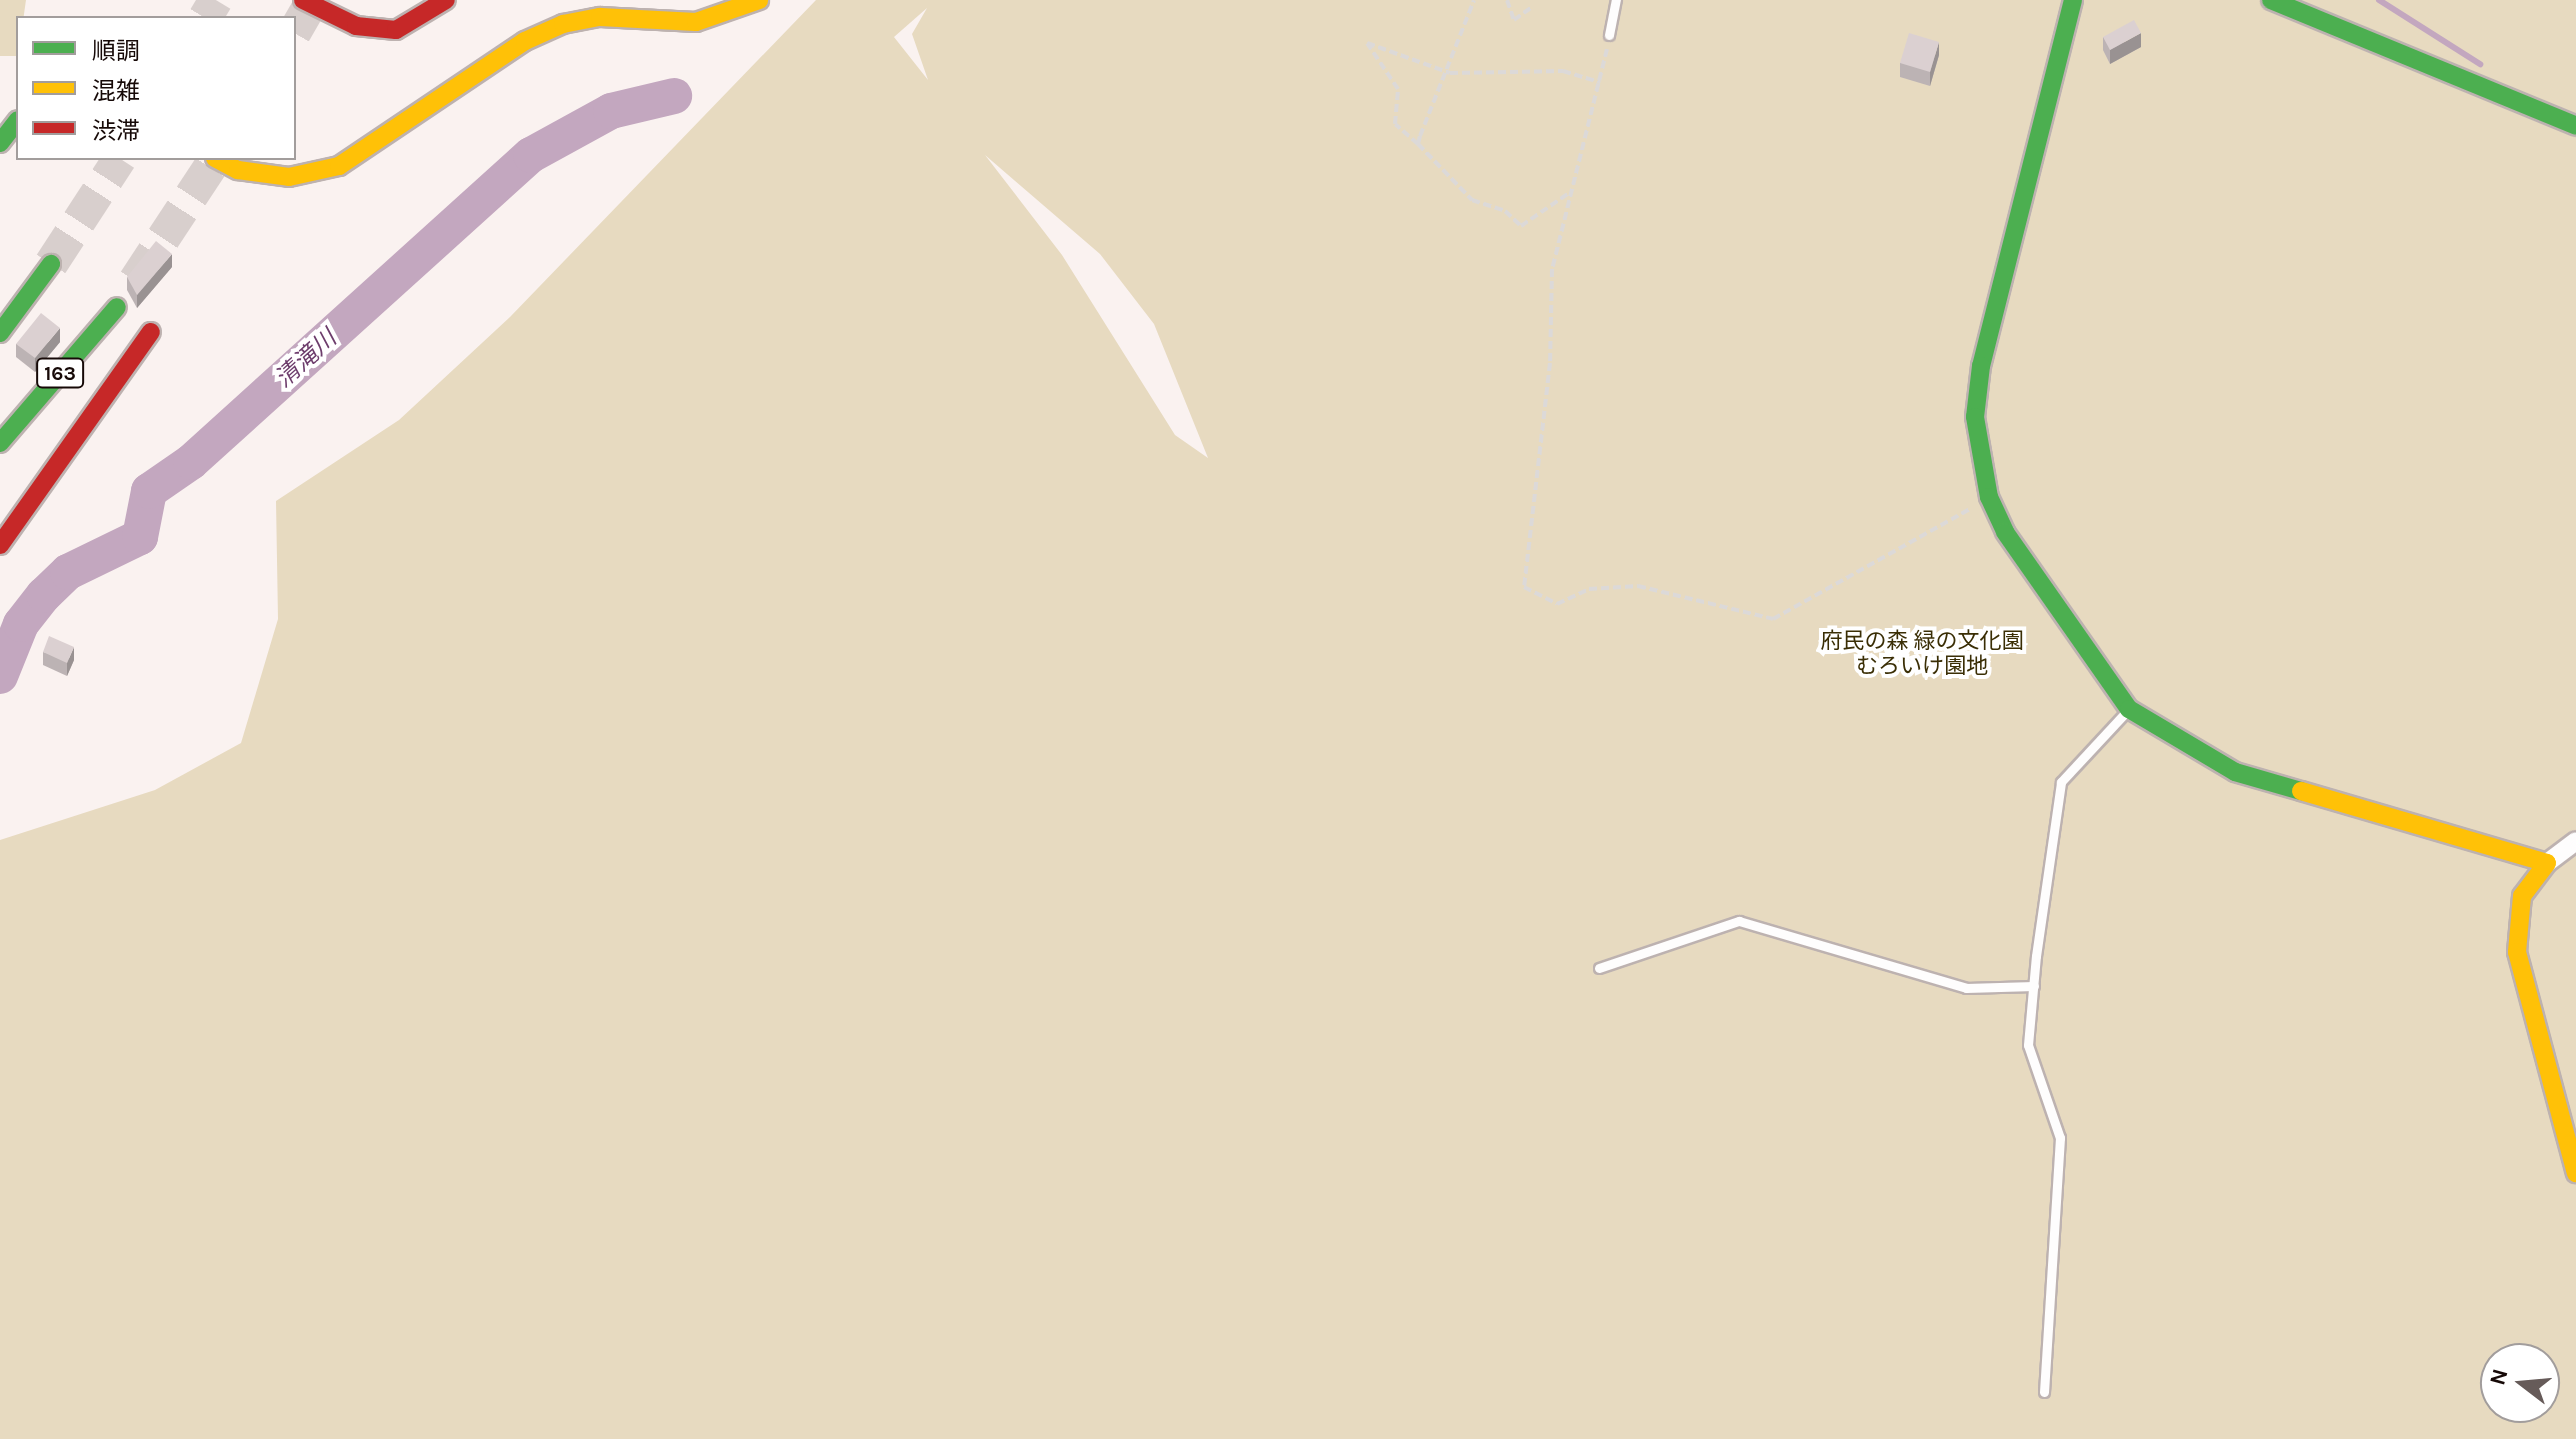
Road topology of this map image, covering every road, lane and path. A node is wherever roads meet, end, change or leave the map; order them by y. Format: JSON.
{"nodes":[{"id":1,"x":303,"y":0,"type":"edge"},
{"id":2,"x":446,"y":0,"type":"edge"},
{"id":3,"x":759,"y":0,"type":"edge"},
{"id":4,"x":1474,"y":0,"type":"edge"},
{"id":5,"x":1507,"y":0,"type":"edge"},
{"id":6,"x":1616,"y":0,"type":"edge"},
{"id":7,"x":2073,"y":0,"type":"edge"},
{"id":8,"x":2271,"y":0,"type":"edge"},
{"id":9,"x":1532,"y":7,"type":"dead end"},
{"id":10,"x":1609,"y":35,"type":"joint"},
{"id":11,"x":1600,"y":82,"type":"junction"},
{"id":12,"x":2576,"y":126,"type":"edge"},
{"id":13,"x":1418,"y":144,"type":"junction"},
{"id":14,"x":219,"y":160,"type":"edge"},
{"id":15,"x":1569,"y":193,"type":"junction"},
{"id":16,"x":51,"y":264,"type":"tunnel mouth"},
{"id":17,"x":117,"y":307,"type":"dead end"},
{"id":18,"x":151,"y":332,"type":"dead end"},
{"id":19,"x":0,"y":333,"type":"edge"},
{"id":20,"x":0,"y":443,"type":"edge"},
{"id":21,"x":1989,"y":497,"type":"junction"},
{"id":22,"x":0,"y":545,"type":"edge"},
{"id":23,"x":2129,"y":709,"type":"junction"},
{"id":24,"x":2576,"y":841,"type":"edge"},
{"id":25,"x":2547,"y":863,"type":"junction"},
{"id":26,"x":1599,"y":968,"type":"dead end"},
{"id":27,"x":2034,"y":986,"type":"junction"},
{"id":28,"x":2576,"y":1173,"type":"edge"},
{"id":29,"x":2044,"y":1392,"type":"dead end"}],
"edges":[{"from":1,"to":2,"type":"main road"},
{"from":3,"to":14,"type":"main road"},
{"from":4,"to":13,"type":"path","bridge":true},
{"from":5,"to":9,"type":"path"},
{"from":6,"to":10,"type":"lane"},
{"from":7,"to":21,"type":"main road"},
{"from":8,"to":12,"type":"main road"},
{"from":10,"to":11,"type":"path"},
{"from":11,"to":13,"type":"path"},
{"from":11,"to":15,"type":"path"},
{"from":13,"to":15,"type":"path"},
{"from":15,"to":21,"type":"path"},
{"from":16,"to":19,"type":"main road"},
{"from":17,"to":20,"type":"main road","number":"163"},
{"from":18,"to":22,"type":"main road"},
{"from":21,"to":23,"type":"main road"},
{"from":23,"to":25,"type":"main road"},
{"from":23,"to":27,"type":"lane"},
{"from":24,"to":25,"type":"street"},
{"from":25,"to":28,"type":"main road"},
{"from":26,"to":27,"type":"lane"},
{"from":27,"to":29,"type":"lane"}]}
